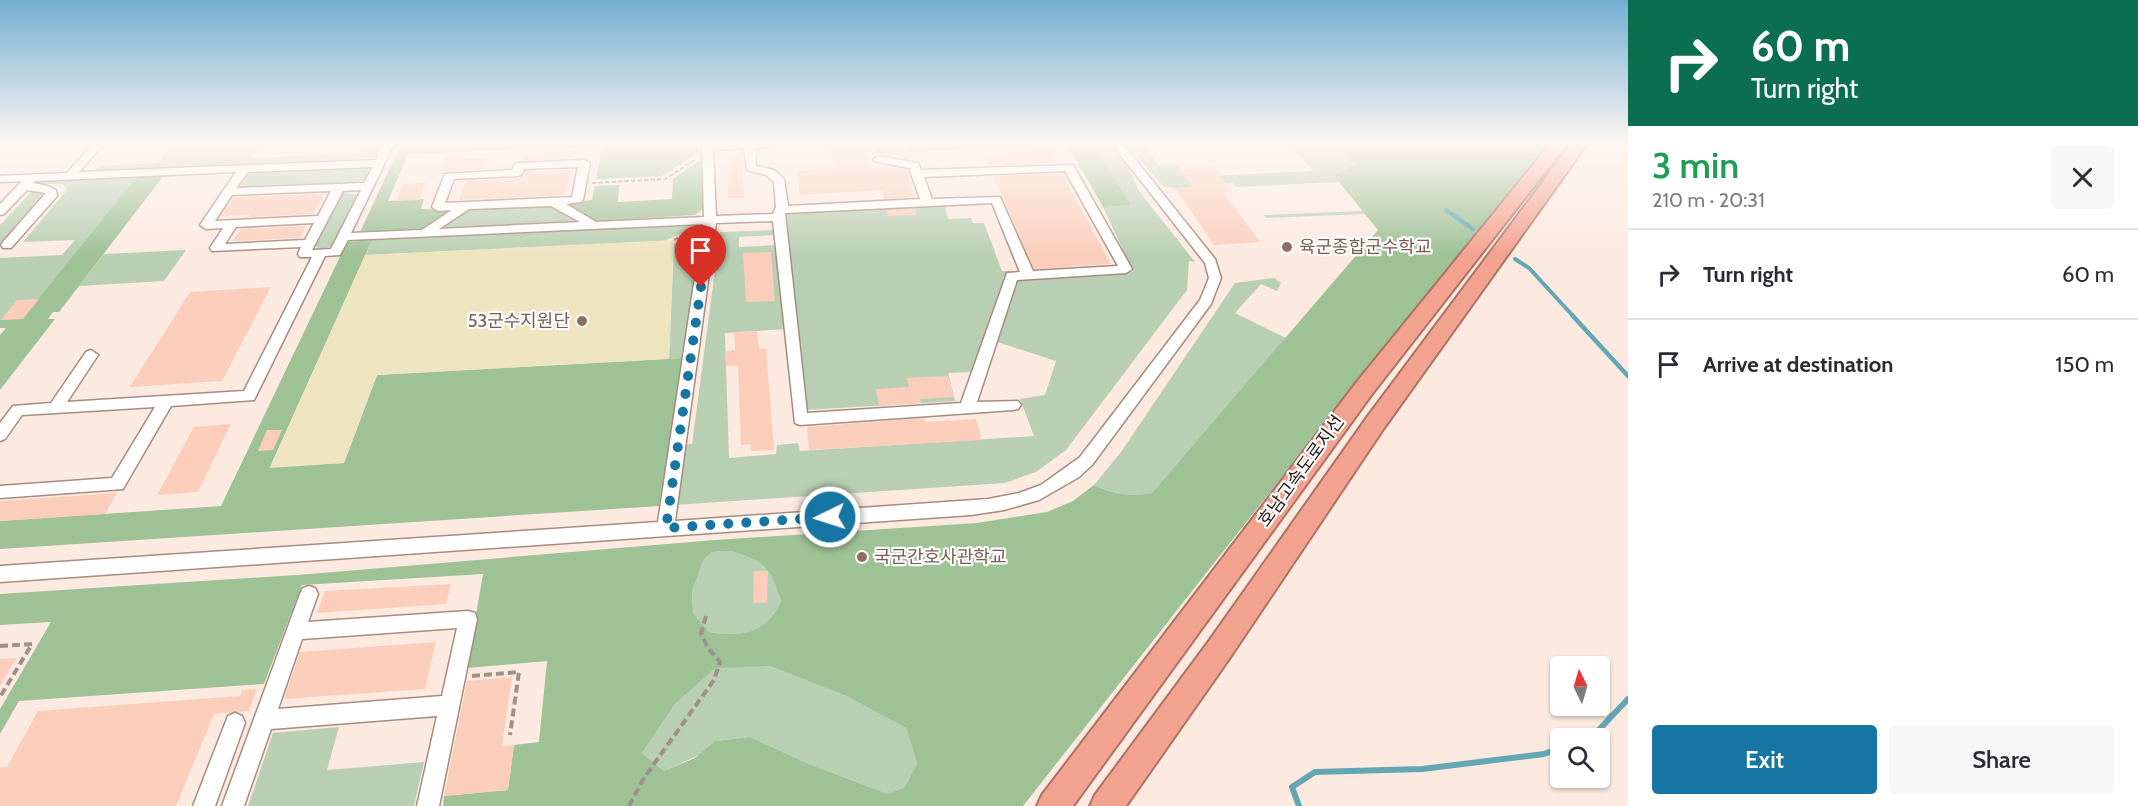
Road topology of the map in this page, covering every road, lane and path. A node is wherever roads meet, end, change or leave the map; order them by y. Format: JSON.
{"nodes":[{"id":1,"x":24,"y":182,"type":"edge"},
{"id":2,"x":28,"y":182,"type":"junction"},
{"id":3,"x":235,"y":182,"type":"edge"},
{"id":4,"x":370,"y":182,"type":"edge"},
{"id":5,"x":447,"y":182,"type":"edge"},
{"id":6,"x":609,"y":182,"type":"edge"},
{"id":7,"x":708,"y":182,"type":"edge"},
{"id":8,"x":779,"y":182,"type":"edge"},
{"id":9,"x":920,"y":182,"type":"edge"},
{"id":10,"x":1077,"y":182,"type":"edge"},
{"id":11,"x":1147,"y":182,"type":"edge"},
{"id":12,"x":1527,"y":182,"type":"edge"},
{"id":13,"x":1552,"y":182,"type":"edge"},
{"id":14,"x":580,"y":183,"type":"joint"},
{"id":15,"x":368,"y":186,"type":"junction"},
{"id":16,"x":339,"y":187,"type":"junction"},
{"id":17,"x":228,"y":192,"type":"junction"},
{"id":18,"x":553,"y":201,"type":"junction"},
{"id":19,"x":927,"y":202,"type":"junction"},
{"id":20,"x":466,"y":206,"type":"junction"},
{"id":21,"x":0,"y":211,"type":"edge"},
{"id":22,"x":780,"y":213,"type":"junction"},
{"id":23,"x":322,"y":219,"type":"junction"},
{"id":24,"x":710,"y":220,"type":"junction"},
{"id":25,"x":232,"y":224,"type":"junction"},
{"id":26,"x":594,"y":225,"type":"junction"},
{"id":27,"x":425,"y":233,"type":"junction"},
{"id":28,"x":343,"y":237,"type":"junction"},
{"id":29,"x":7,"y":245,"type":"dead end"},
{"id":30,"x":315,"y":248,"type":"junction"},
{"id":31,"x":1028,"y":275,"type":"junction"},
{"id":32,"x":91,"y":355,"type":"dead end"},
{"id":33,"x":166,"y":401,"type":"junction"},
{"id":34,"x":1012,"y":405,"type":"dead end"},
{"id":35,"x":55,"y":408,"type":"junction"},
{"id":36,"x":967,"y":408,"type":"junction"},
{"id":37,"x":0,"y":435,"type":"edge"},
{"id":38,"x":0,"y":492,"type":"edge"},
{"id":39,"x":666,"y":528,"type":"junction"},
{"id":40,"x":0,"y":574,"type":"edge"},
{"id":41,"x":309,"y":594,"type":"dead end"},
{"id":42,"x":706,"y":616,"type":"dead end"},
{"id":43,"x":296,"y":631,"type":"junction"},
{"id":44,"x":0,"y":646,"type":"edge"},
{"id":45,"x":455,"y":677,"type":"junction"},
{"id":46,"x":0,"y":697,"type":"edge"},
{"id":47,"x":449,"y":705,"type":"junction"},
{"id":48,"x":264,"y":720,"type":"junction"},
{"id":49,"x":235,"y":723,"type":"dead end"},
{"id":50,"x":510,"y":735,"type":"dead end"},
{"id":51,"x":204,"y":806,"type":"edge"},
{"id":52,"x":233,"y":806,"type":"edge"},
{"id":53,"x":428,"y":806,"type":"edge"},
{"id":54,"x":629,"y":806,"type":"edge"},
{"id":55,"x":1053,"y":806,"type":"edge"},
{"id":56,"x":1106,"y":806,"type":"edge"}],
"edges":[{"from":1,"to":2,"type":"street"},
{"from":2,"to":21,"type":"street"},
{"from":2,"to":29,"type":"street"},
{"from":3,"to":17,"type":"street"},
{"from":4,"to":15,"type":"street"},
{"from":5,"to":20,"type":"street"},
{"from":6,"to":14,"type":"path"},
{"from":7,"to":24,"type":"street"},
{"from":8,"to":22,"type":"street"},
{"from":9,"to":19,"type":"street"},
{"from":10,"to":31,"type":"street"},
{"from":11,"to":39,"type":"street"},
{"from":12,"to":55,"type":"highway","name":"호남고속도로지선"},
{"from":13,"to":56,"type":"highway","name":"호남고속도로지선"},
{"from":14,"to":18,"type":"street"},
{"from":15,"to":16,"type":"street"},
{"from":15,"to":28,"type":"street"},
{"from":16,"to":17,"type":"street"},
{"from":16,"to":23,"type":"street"},
{"from":17,"to":25,"type":"street"},
{"from":18,"to":20,"type":"street"},
{"from":18,"to":26,"type":"street"},
{"from":19,"to":22,"type":"street"},
{"from":19,"to":31,"type":"street"},
{"from":20,"to":27,"type":"street"},
{"from":22,"to":24,"type":"street"},
{"from":22,"to":36,"type":"street"},
{"from":23,"to":25,"type":"street"},
{"from":23,"to":30,"type":"street"},
{"from":24,"to":26,"type":"street"},
{"from":24,"to":39,"type":"street"},
{"from":25,"to":30,"type":"street"},
{"from":26,"to":27,"type":"street"},
{"from":27,"to":28,"type":"street"},
{"from":28,"to":30,"type":"street"},
{"from":30,"to":33,"type":"street"},
{"from":31,"to":36,"type":"street"},
{"from":32,"to":35,"type":"street"},
{"from":33,"to":35,"type":"street"},
{"from":33,"to":38,"type":"street"},
{"from":34,"to":36,"type":"street"},
{"from":35,"to":37,"type":"street"},
{"from":39,"to":40,"type":"street"},
{"from":41,"to":43,"type":"street"},
{"from":42,"to":54,"type":"path"},
{"from":43,"to":45,"type":"street"},
{"from":43,"to":48,"type":"street"},
{"from":44,"to":46,"type":"path"},
{"from":45,"to":47,"type":"street"},
{"from":45,"to":50,"type":"path"},
{"from":47,"to":48,"type":"street"},
{"from":47,"to":53,"type":"street"},
{"from":48,"to":52,"type":"street"},
{"from":49,"to":51,"type":"street"}]}
